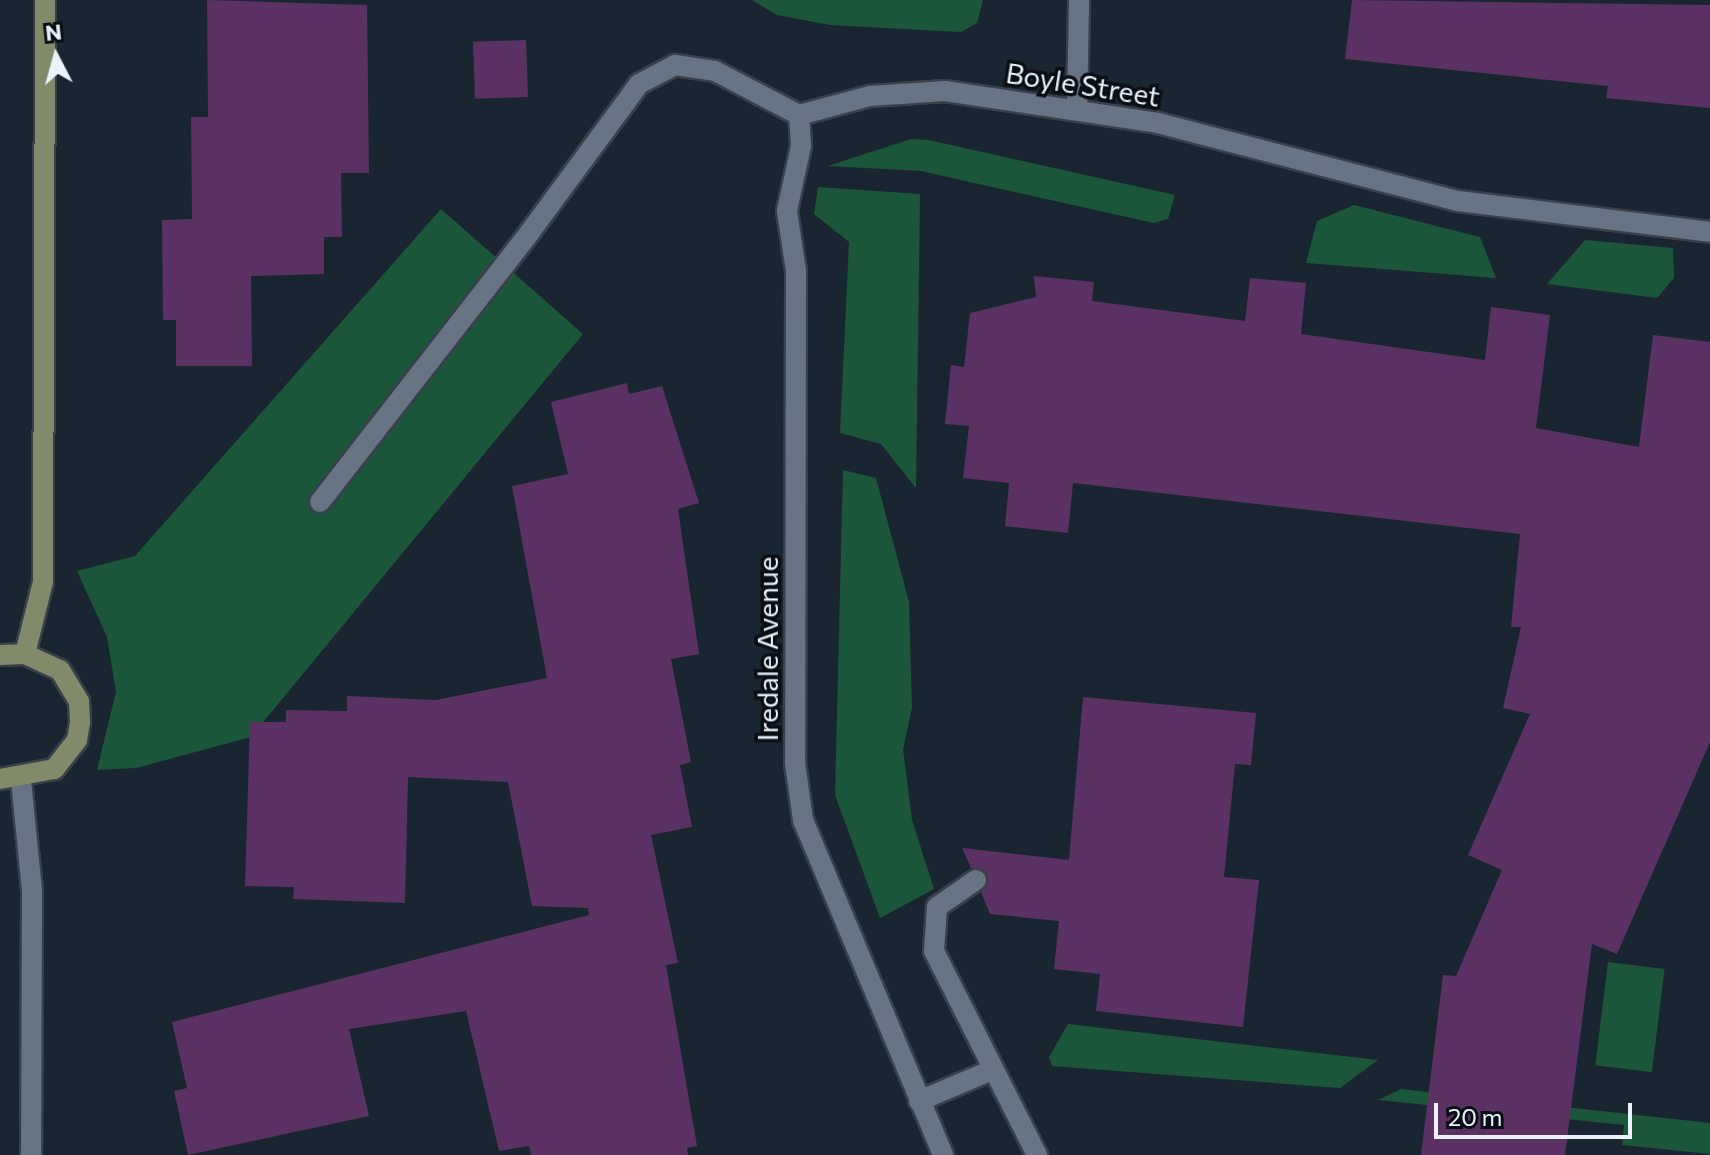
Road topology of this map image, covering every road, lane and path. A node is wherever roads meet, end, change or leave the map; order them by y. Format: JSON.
{"nodes":[{"id":1,"x":45,"y":0,"type":"edge"},
{"id":2,"x":1079,"y":0,"type":"edge"},
{"id":3,"x":1077,"y":109,"type":"junction"},
{"id":4,"x":799,"y":115,"type":"junction"},
{"id":5,"x":1710,"y":232,"type":"edge"},
{"id":6,"x":320,"y":502,"type":"dead end"},
{"id":7,"x":25,"y":654,"type":"junction"},
{"id":8,"x":0,"y":655,"type":"edge"},
{"id":9,"x":0,"y":779,"type":"edge"},
{"id":10,"x":21,"y":780,"type":"junction"},
{"id":11,"x":976,"y":880,"type":"dead end"},
{"id":12,"x":992,"y":1070,"type":"junction"},
{"id":13,"x":919,"y":1101,"type":"junction"},
{"id":14,"x":31,"y":1155,"type":"edge"},
{"id":15,"x":943,"y":1155,"type":"edge"},
{"id":16,"x":1037,"y":1155,"type":"edge"}],
"edges":[{"from":1,"to":7,"type":"main road"},
{"from":2,"to":3,"type":"street"},
{"from":3,"to":4,"type":"street","name":"Boyle Street"},
{"from":3,"to":5,"type":"street","name":"Boyle Street"},
{"from":4,"to":6,"type":"street"},
{"from":4,"to":13,"type":"street","name":"Iredale Avenue"},
{"from":7,"to":8,"type":"main road"},
{"from":7,"to":10,"type":"main road"},
{"from":9,"to":10,"type":"main road"},
{"from":10,"to":14,"type":"street"},
{"from":11,"to":12,"type":"street"},
{"from":12,"to":13,"type":"street"},
{"from":12,"to":16,"type":"street"},
{"from":13,"to":15,"type":"street","name":"Iredale Avenue"}]}
